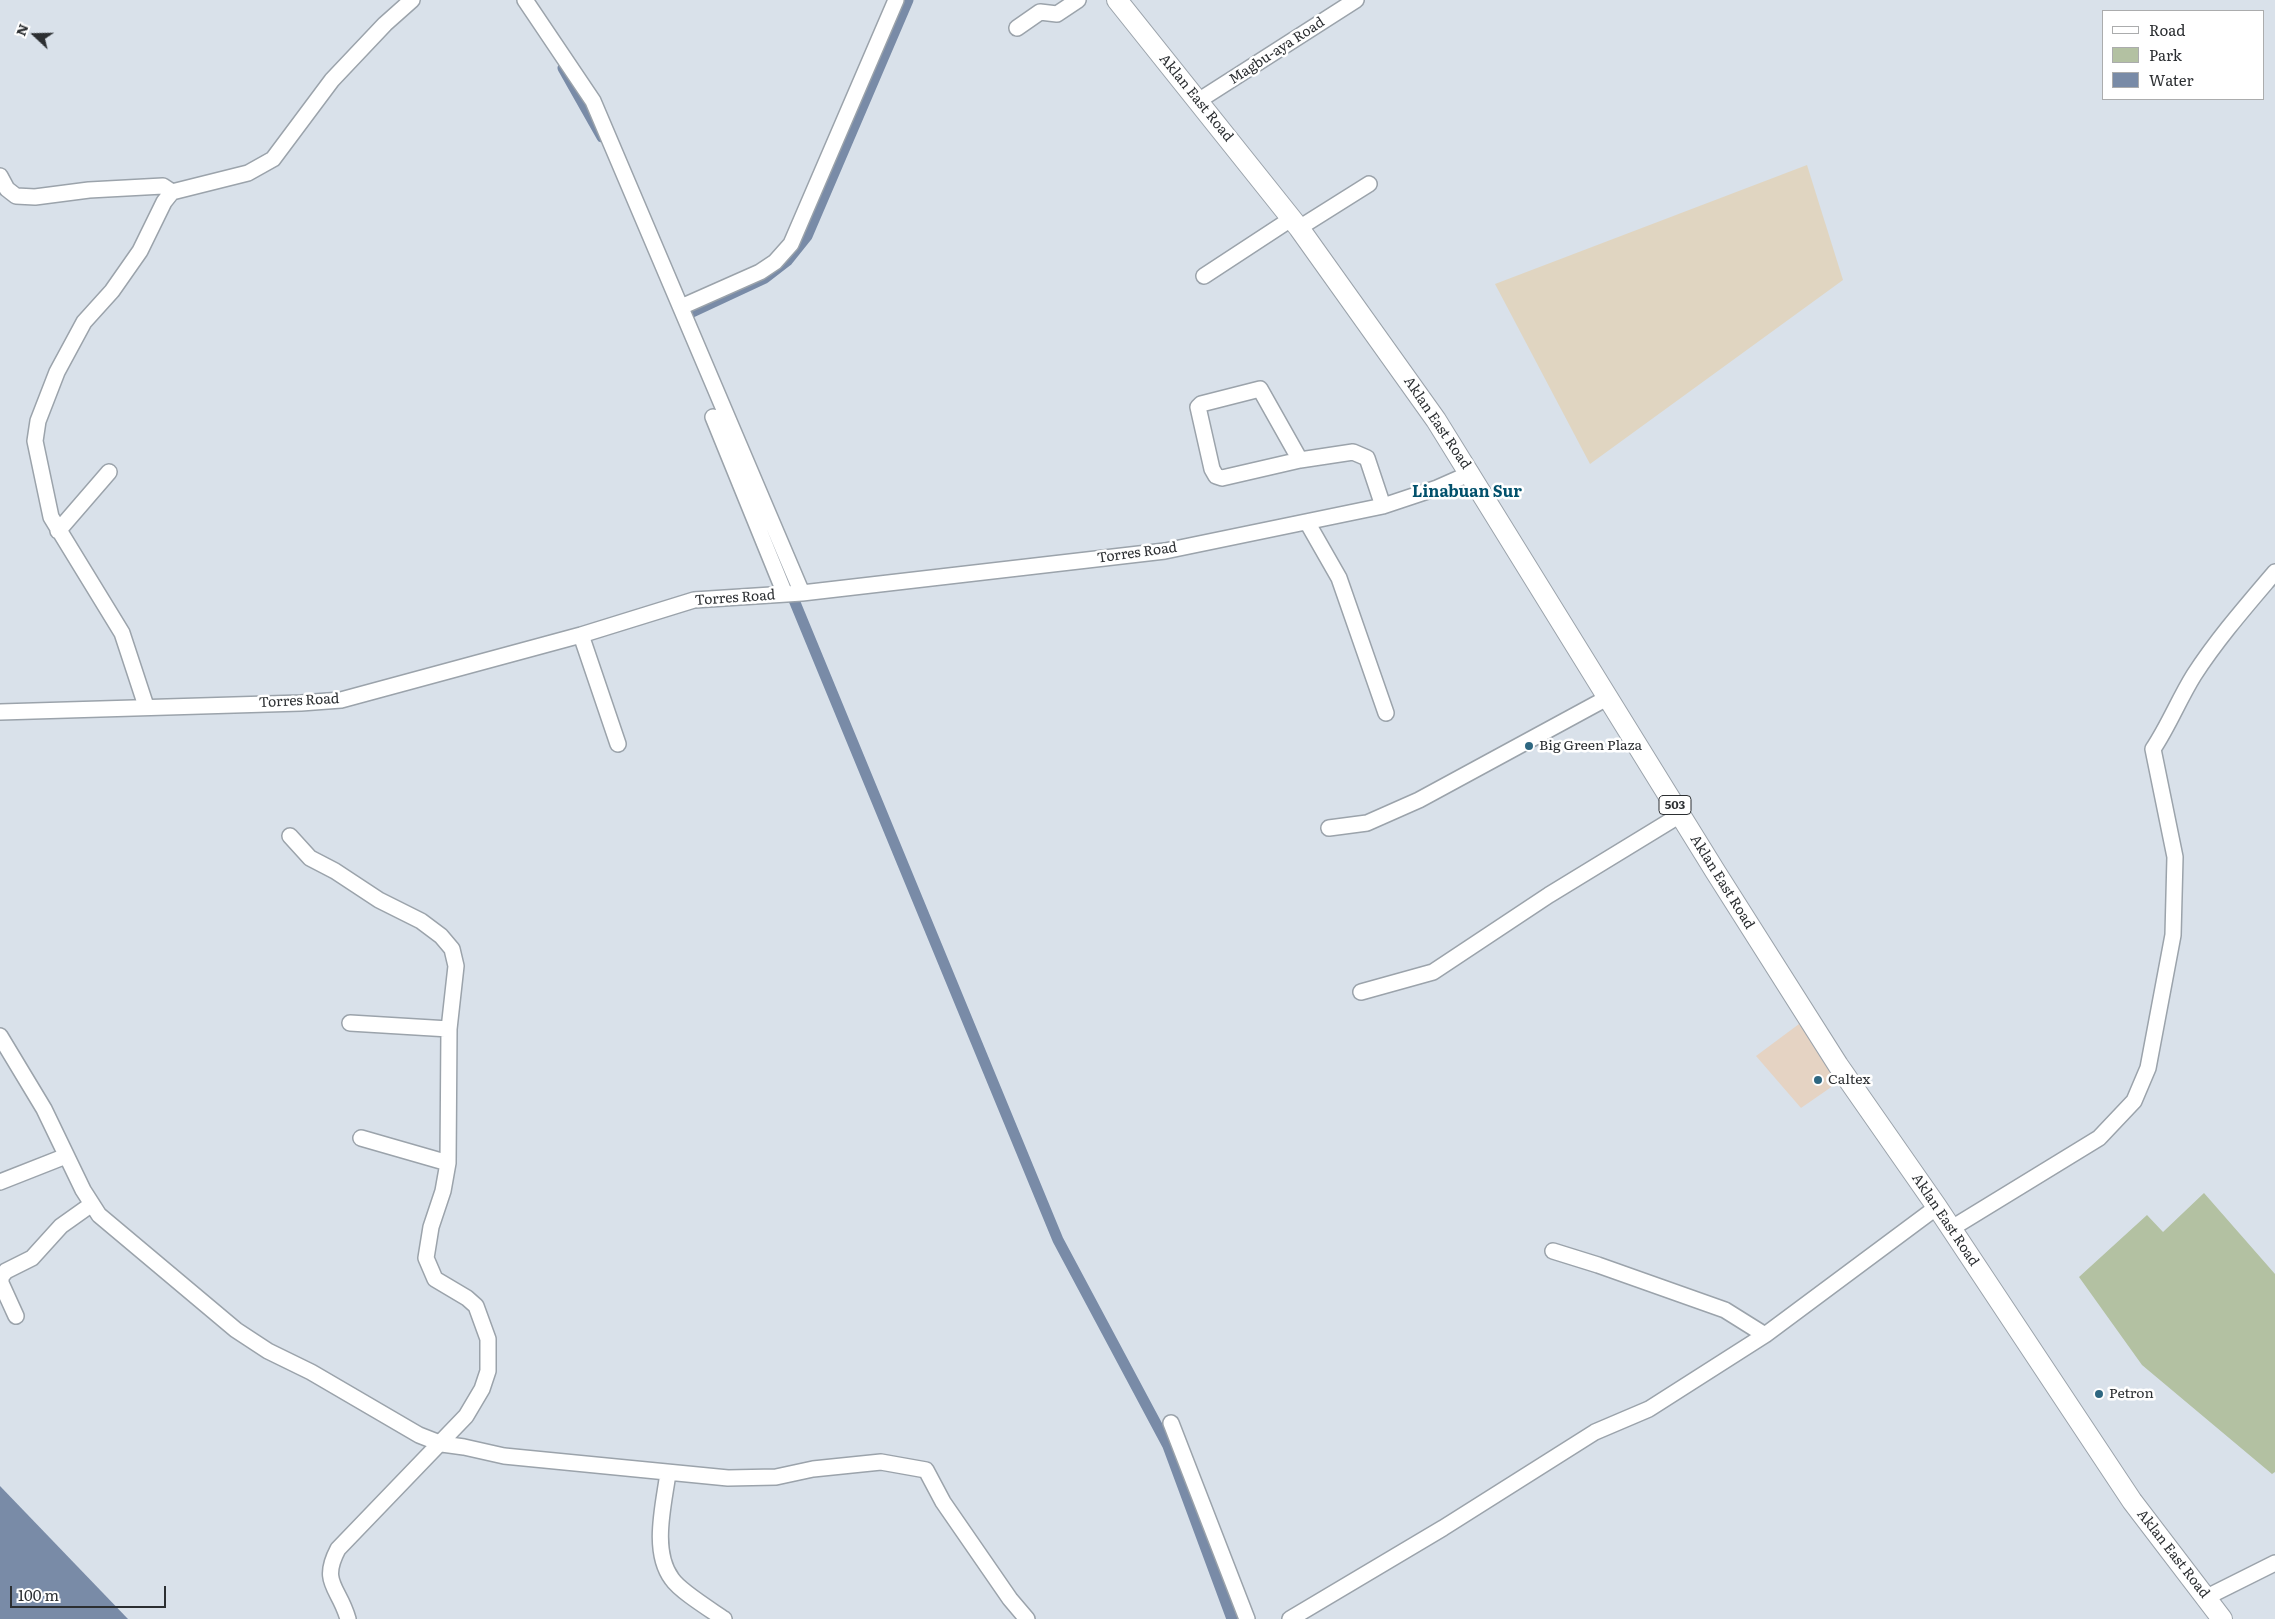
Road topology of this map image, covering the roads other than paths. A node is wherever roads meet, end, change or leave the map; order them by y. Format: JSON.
{"nodes":[{"id":1,"x":412,"y":0,"type":"edge"},
{"id":2,"x":525,"y":0,"type":"edge"},
{"id":3,"x":896,"y":0,"type":"edge"},
{"id":4,"x":1078,"y":0,"type":"edge"},
{"id":5,"x":1117,"y":0,"type":"edge"},
{"id":6,"x":1356,"y":0,"type":"edge"},
{"id":7,"x":1017,"y":28,"type":"dead end"},
{"id":8,"x":1198,"y":101,"type":"junction"},
{"id":9,"x":0,"y":176,"type":"edge"},
{"id":10,"x":1369,"y":184,"type":"dead end"},
{"id":11,"x":172,"y":192,"type":"junction"},
{"id":12,"x":1295,"y":224,"type":"junction"},
{"id":13,"x":1204,"y":276,"type":"dead end"},
{"id":14,"x":681,"y":307,"type":"junction"},
{"id":15,"x":712,"y":418,"type":"dead end"},
{"id":16,"x":1300,"y":460,"type":"junction"},
{"id":17,"x":109,"y":472,"type":"dead end"},
{"id":18,"x":1471,"y":473,"type":"junction"},
{"id":19,"x":1383,"y":506,"type":"junction"},
{"id":20,"x":1307,"y":522,"type":"junction"},
{"id":21,"x":58,"y":530,"type":"junction"},
{"id":22,"x":2275,"y":572,"type":"edge"},
{"id":23,"x":793,"y":594,"type":"junction"},
{"id":24,"x":581,"y":635,"type":"junction"},
{"id":25,"x":1607,"y":698,"type":"junction"},
{"id":26,"x":146,"y":706,"type":"junction"},
{"id":27,"x":0,"y":712,"type":"edge"},
{"id":28,"x":1386,"y":713,"type":"dead end"},
{"id":29,"x":618,"y":744,"type":"dead end"},
{"id":30,"x":1680,"y":815,"type":"junction"},
{"id":31,"x":1329,"y":828,"type":"dead end"},
{"id":32,"x":290,"y":836,"type":"dead end"},
{"id":33,"x":1360,"y":992,"type":"dead end"},
{"id":34,"x":350,"y":1023,"type":"dead end"},
{"id":35,"x":449,"y":1029,"type":"junction"},
{"id":36,"x":0,"y":1036,"type":"edge"},
{"id":37,"x":361,"y":1138,"type":"dead end"},
{"id":38,"x":66,"y":1156,"type":"junction"},
{"id":39,"x":448,"y":1163,"type":"junction"},
{"id":40,"x":0,"y":1182,"type":"edge"},
{"id":41,"x":92,"y":1204,"type":"junction"},
{"id":42,"x":1938,"y":1207,"type":"junction"},
{"id":43,"x":1952,"y":1228,"type":"junction"},
{"id":44,"x":1553,"y":1251,"type":"dead end"},
{"id":45,"x":16,"y":1316,"type":"dead end"},
{"id":46,"x":1765,"y":1335,"type":"junction"},
{"id":47,"x":1171,"y":1423,"type":"dead end"},
{"id":48,"x":442,"y":1444,"type":"junction"},
{"id":49,"x":668,"y":1473,"type":"junction"},
{"id":50,"x":2275,"y":1563,"type":"edge"},
{"id":51,"x":2207,"y":1597,"type":"junction"},
{"id":52,"x":348,"y":1619,"type":"edge"},
{"id":53,"x":724,"y":1619,"type":"edge"},
{"id":54,"x":1027,"y":1619,"type":"edge"},
{"id":55,"x":1247,"y":1619,"type":"edge"},
{"id":56,"x":1290,"y":1619,"type":"edge"},
{"id":57,"x":2222,"y":1619,"type":"edge"}],
"edges":[{"from":1,"to":11,"type":"street"},
{"from":2,"to":14,"type":"street"},
{"from":3,"to":14,"type":"street"},
{"from":4,"to":7,"type":"street"},
{"from":5,"to":8,"type":"main road","name":"Aklan East Road","number":"503"},
{"from":6,"to":8,"type":"street","name":"Magbu-aya Road"},
{"from":8,"to":12,"type":"main road","name":"Aklan East Road","number":"503"},
{"from":9,"to":11,"type":"street"},
{"from":10,"to":12,"type":"street"},
{"from":11,"to":21,"type":"street"},
{"from":12,"to":13,"type":"street"},
{"from":12,"to":18,"type":"main road","name":"Aklan East Road","number":"503"},
{"from":14,"to":23,"type":"street"},
{"from":15,"to":23,"type":"street"},
{"from":16,"to":16,"type":"street"},
{"from":16,"to":19,"type":"street"},
{"from":17,"to":21,"type":"street"},
{"from":18,"to":19,"type":"street","name":"Torres Road"},
{"from":18,"to":25,"type":"main road","name":"Aklan East Road","number":"503"},
{"from":19,"to":20,"type":"street","name":"Torres Road"},
{"from":20,"to":23,"type":"street","name":"Torres Road"},
{"from":20,"to":28,"type":"street"},
{"from":21,"to":26,"type":"street"},
{"from":22,"to":43,"type":"street"},
{"from":23,"to":24,"type":"street","name":"Torres Road"},
{"from":24,"to":26,"type":"street","name":"Torres Road"},
{"from":24,"to":29,"type":"street"},
{"from":25,"to":30,"type":"main road","name":"Aklan East Road","number":"503"},
{"from":25,"to":31,"type":"street"},
{"from":26,"to":27,"type":"street","name":"Torres Road"},
{"from":30,"to":33,"type":"street"},
{"from":30,"to":42,"type":"main road","name":"Aklan East Road","number":"503"},
{"from":32,"to":35,"type":"street"},
{"from":34,"to":35,"type":"street"},
{"from":35,"to":39,"type":"street"},
{"from":36,"to":38,"type":"street"},
{"from":37,"to":39,"type":"street"},
{"from":38,"to":40,"type":"street"},
{"from":38,"to":41,"type":"street"},
{"from":39,"to":48,"type":"street"},
{"from":41,"to":45,"type":"street"},
{"from":41,"to":48,"type":"street"},
{"from":42,"to":43,"type":"main road","name":"Aklan East Road","number":"503"},
{"from":42,"to":46,"type":"street"},
{"from":43,"to":51,"type":"main road","name":"Aklan East Road","number":"503"},
{"from":44,"to":46,"type":"street"},
{"from":46,"to":56,"type":"street"},
{"from":47,"to":55,"type":"street"},
{"from":48,"to":49,"type":"street"},
{"from":48,"to":52,"type":"street"},
{"from":49,"to":53,"type":"street"},
{"from":49,"to":54,"type":"street"},
{"from":50,"to":51,"type":"street"},
{"from":51,"to":57,"type":"main road","name":"Aklan East Road","number":"503"}]}
